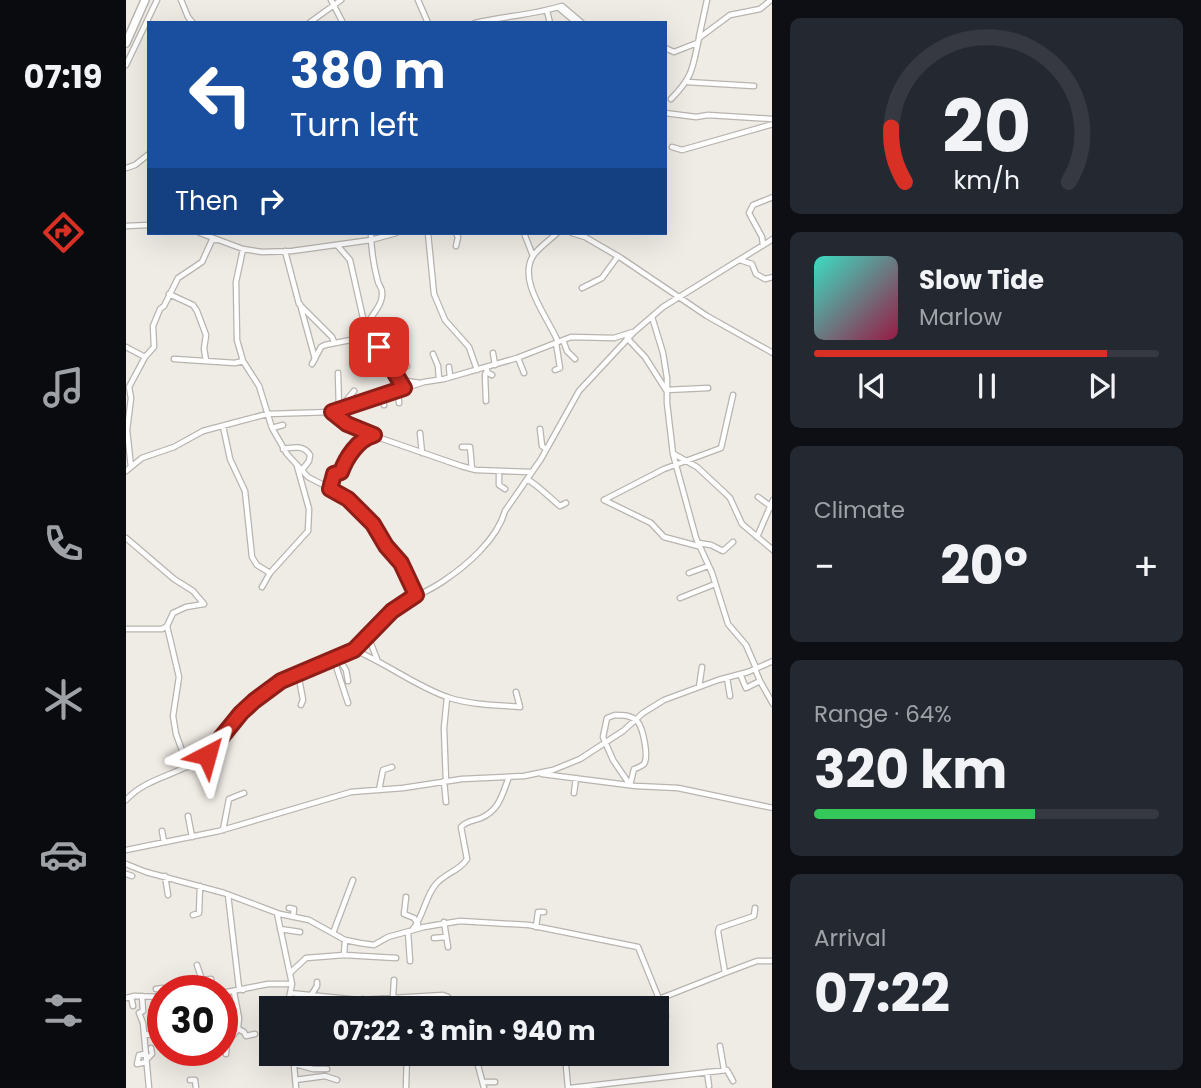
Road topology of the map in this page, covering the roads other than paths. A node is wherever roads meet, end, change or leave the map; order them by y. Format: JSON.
{"nodes":[{"id":1,"x":145,"y":0,"type":"edge"},
{"id":2,"x":157,"y":0,"type":"edge"},
{"id":3,"x":181,"y":0,"type":"edge"},
{"id":4,"x":341,"y":0,"type":"edge"},
{"id":5,"x":418,"y":0,"type":"edge"},
{"id":6,"x":707,"y":0,"type":"edge"},
{"id":7,"x":771,"y":0,"type":"edge"},
{"id":8,"x":333,"y":3,"type":"edge"},
{"id":9,"x":547,"y":11,"type":"junction"},
{"id":10,"x":191,"y":21,"type":"edge"},
{"id":11,"x":311,"y":21,"type":"edge"},
{"id":12,"x":342,"y":21,"type":"edge"},
{"id":13,"x":427,"y":21,"type":"edge"},
{"id":14,"x":484,"y":21,"type":"edge"},
{"id":15,"x":550,"y":21,"type":"edge"},
{"id":16,"x":578,"y":21,"type":"edge"},
{"id":17,"x":128,"y":31,"type":"edge"},
{"id":18,"x":698,"y":40,"type":"junction"},
{"id":19,"x":126,"y":43,"type":"edge"},
{"id":20,"x":667,"y":50,"type":"edge"},
{"id":21,"x":126,"y":65,"type":"edge"},
{"id":22,"x":687,"y":82,"type":"junction"},
{"id":23,"x":754,"y":86,"type":"dead end"},
{"id":24,"x":671,"y":99,"type":"dead end"},
{"id":25,"x":667,"y":113,"type":"edge"},
{"id":26,"x":772,"y":122,"type":"edge"},
{"id":27,"x":672,"y":147,"type":"dead end"},
{"id":28,"x":147,"y":156,"type":"edge"},
{"id":29,"x":126,"y":168,"type":"edge"},
{"id":30,"x":772,"y":197,"type":"edge"},
{"id":31,"x":147,"y":225,"type":"edge"},
{"id":32,"x":126,"y":226,"type":"edge"},
{"id":33,"x":205,"y":235,"type":"edge"},
{"id":34,"x":371,"y":235,"type":"edge"},
{"id":35,"x":389,"y":235,"type":"edge"},
{"id":36,"x":428,"y":235,"type":"edge"},
{"id":37,"x":457,"y":235,"type":"edge"},
{"id":38,"x":525,"y":235,"type":"edge"},
{"id":39,"x":555,"y":235,"type":"edge"},
{"id":40,"x":578,"y":235,"type":"edge"},
{"id":41,"x":772,"y":239,"type":"edge"},
{"id":42,"x":217,"y":240,"type":"junction"},
{"id":43,"x":371,"y":240,"type":"junction"},
{"id":44,"x":336,"y":244,"type":"junction"},
{"id":45,"x":763,"y":245,"type":"junction"},
{"id":46,"x":456,"y":246,"type":"dead end"},
{"id":47,"x":243,"y":250,"type":"junction"},
{"id":48,"x":285,"y":251,"type":"junction"},
{"id":49,"x":533,"y":256,"type":"junction"},
{"id":50,"x":618,"y":256,"type":"junction"},
{"id":51,"x":740,"y":260,"type":"junction"},
{"id":52,"x":772,"y":277,"type":"edge"},
{"id":53,"x":583,"y":288,"type":"dead end"},
{"id":54,"x":169,"y":294,"type":"junction"},
{"id":55,"x":678,"y":298,"type":"junction"},
{"id":56,"x":299,"y":304,"type":"junction"},
{"id":57,"x":652,"y":317,"type":"junction"},
{"id":58,"x":365,"y":328,"type":"junction"},
{"id":59,"x":366,"y":337,"type":"junction"},
{"id":60,"x":627,"y":337,"type":"junction"},
{"id":61,"x":334,"y":342,"type":"junction"},
{"id":62,"x":559,"y":342,"type":"junction"},
{"id":63,"x":126,"y":347,"type":"edge"},
{"id":64,"x":321,"y":347,"type":"junction"},
{"id":65,"x":312,"y":349,"type":"junction"},
{"id":66,"x":494,"y":353,"type":"dead end"},
{"id":67,"x":772,"y":353,"type":"edge"},
{"id":68,"x":433,"y":354,"type":"dead end"},
{"id":69,"x":145,"y":356,"type":"junction"},
{"id":70,"x":518,"y":358,"type":"junction"},
{"id":71,"x":174,"y":359,"type":"dead end"},
{"id":72,"x":575,"y":359,"type":"dead end"},
{"id":73,"x":206,"y":360,"type":"junction"},
{"id":74,"x":243,"y":361,"type":"junction"},
{"id":75,"x":495,"y":365,"type":"junction"},
{"id":76,"x":407,"y":366,"type":"dead end"},
{"id":77,"x":449,"y":368,"type":"dead end"},
{"id":78,"x":486,"y":369,"type":"junction"},
{"id":79,"x":477,"y":370,"type":"junction"},
{"id":80,"x":555,"y":370,"type":"dead end"},
{"id":81,"x":338,"y":373,"type":"dead end"},
{"id":82,"x":524,"y":373,"type":"dead end"},
{"id":83,"x":492,"y":375,"type":"dead end"},
{"id":84,"x":450,"y":377,"type":"junction"},
{"id":85,"x":439,"y":379,"type":"junction"},
{"id":86,"x":400,"y":381,"type":"junction"},
{"id":87,"x":420,"y":383,"type":"junction"},
{"id":88,"x":708,"y":388,"type":"dead end"},
{"id":89,"x":401,"y":389,"type":"junction"},
{"id":90,"x":666,"y":390,"type":"junction"},
{"id":91,"x":354,"y":391,"type":"dead end"},
{"id":92,"x":733,"y":395,"type":"dead end"},
{"id":93,"x":382,"y":396,"type":"junction"},
{"id":94,"x":486,"y":401,"type":"dead end"},
{"id":95,"x":399,"y":403,"type":"dead end"},
{"id":96,"x":384,"y":405,"type":"dead end"},
{"id":97,"x":342,"y":408,"type":"junction"},
{"id":98,"x":332,"y":412,"type":"junction"},
{"id":99,"x":267,"y":414,"type":"junction"},
{"id":100,"x":284,"y":425,"type":"dead end"},
{"id":101,"x":223,"y":426,"type":"junction"},
{"id":102,"x":272,"y":428,"type":"junction"},
{"id":103,"x":540,"y":429,"type":"dead end"},
{"id":104,"x":420,"y":433,"type":"dead end"},
{"id":105,"x":374,"y":435,"type":"junction"},
{"id":106,"x":461,"y":447,"type":"dead end"},
{"id":107,"x":283,"y":449,"type":"junction"},
{"id":108,"x":547,"y":449,"type":"junction"},
{"id":109,"x":422,"y":453,"type":"junction"},
{"id":110,"x":673,"y":454,"type":"junction"},
{"id":111,"x":684,"y":460,"type":"junction"},
{"id":112,"x":676,"y":464,"type":"junction"},
{"id":113,"x":297,"y":466,"type":"junction"},
{"id":114,"x":472,"y":469,"type":"junction"},
{"id":115,"x":128,"y":470,"type":"edge"},
{"id":116,"x":302,"y":470,"type":"junction"},
{"id":117,"x":499,"y":471,"type":"junction"},
{"id":118,"x":531,"y":472,"type":"junction"},
{"id":119,"x":527,"y":479,"type":"junction"},
{"id":120,"x":330,"y":489,"type":"junction"},
{"id":121,"x":505,"y":489,"type":"dead end"},
{"id":122,"x":758,"y":497,"type":"dead end"},
{"id":123,"x":566,"y":503,"type":"dead end"},
{"id":124,"x":771,"y":504,"type":"edge"},
{"id":125,"x":757,"y":537,"type":"junction"},
{"id":126,"x":126,"y":538,"type":"edge"},
{"id":127,"x":733,"y":542,"type":"dead end"},
{"id":128,"x":698,"y":545,"type":"junction"},
{"id":129,"x":772,"y":550,"type":"edge"},
{"id":130,"x":708,"y":566,"type":"junction"},
{"id":131,"x":270,"y":572,"type":"junction"},
{"id":132,"x":689,"y":573,"type":"dead end"},
{"id":133,"x":715,"y":584,"type":"junction"},
{"id":134,"x":262,"y":587,"type":"dead end"},
{"id":135,"x":416,"y":595,"type":"junction"},
{"id":136,"x":680,"y":598,"type":"dead end"},
{"id":137,"x":167,"y":626,"type":"junction"},
{"id":138,"x":126,"y":629,"type":"edge"},
{"id":139,"x":368,"y":636,"type":"junction"},
{"id":140,"x":354,"y":650,"type":"junction"},
{"id":141,"x":336,"y":659,"type":"junction"},
{"id":142,"x":377,"y":660,"type":"junction"},
{"id":143,"x":772,"y":661,"type":"edge"},
{"id":144,"x":702,"y":667,"type":"dead end"},
{"id":145,"x":755,"y":669,"type":"junction"},
{"id":146,"x":298,"y":673,"type":"junction"},
{"id":147,"x":740,"y":674,"type":"junction"},
{"id":148,"x":727,"y":678,"type":"junction"},
{"id":149,"x":348,"y":681,"type":"dead end"},
{"id":150,"x":760,"y":681,"type":"junction"},
{"id":151,"x":699,"y":687,"type":"junction"},
{"id":152,"x":516,"y":692,"type":"dead end"},
{"id":153,"x":730,"y":696,"type":"dead end"},
{"id":154,"x":447,"y":698,"type":"junction"},
{"id":155,"x":348,"y":703,"type":"dead end"},
{"id":156,"x":772,"y":704,"type":"edge"},
{"id":157,"x":301,"y":705,"type":"dead end"},
{"id":158,"x":636,"y":720,"type":"junction"},
{"id":159,"x":606,"y":742,"type":"junction"},
{"id":160,"x":188,"y":767,"type":"junction"},
{"id":161,"x":392,"y":767,"type":"dead end"},
{"id":162,"x":537,"y":774,"type":"junction"},
{"id":163,"x":509,"y":777,"type":"junction"},
{"id":164,"x":576,"y":778,"type":"junction"},
{"id":165,"x":445,"y":781,"type":"junction"},
{"id":166,"x":630,"y":785,"type":"junction"},
{"id":167,"x":379,"y":790,"type":"junction"},
{"id":168,"x":244,"y":793,"type":"dead end"},
{"id":169,"x":574,"y":793,"type":"dead end"},
{"id":170,"x":126,"y":800,"type":"edge"},
{"id":171,"x":446,"y":802,"type":"dead end"},
{"id":172,"x":772,"y":808,"type":"edge"},
{"id":173,"x":188,"y":816,"type":"dead end"},
{"id":174,"x":223,"y":830,"type":"junction"},
{"id":175,"x":162,"y":831,"type":"dead end"},
{"id":176,"x":192,"y":837,"type":"junction"},
{"id":177,"x":164,"y":842,"type":"junction"},
{"id":178,"x":126,"y":850,"type":"edge"},
{"id":179,"x":126,"y":864,"type":"edge"},
{"id":180,"x":165,"y":876,"type":"junction"},
{"id":181,"x":353,"y":880,"type":"dead end"},
{"id":182,"x":200,"y":886,"type":"junction"},
{"id":183,"x":168,"y":895,"type":"dead end"},
{"id":184,"x":228,"y":895,"type":"junction"},
{"id":185,"x":406,"y":897,"type":"dead end"},
{"id":186,"x":289,"y":908,"type":"dead end"},
{"id":187,"x":755,"y":908,"type":"dead end"},
{"id":188,"x":544,"y":912,"type":"dead end"},
{"id":189,"x":277,"y":913,"type":"junction"},
{"id":190,"x":193,"y":915,"type":"dead end"},
{"id":191,"x":293,"y":917,"type":"junction"},
{"id":192,"x":444,"y":922,"type":"junction"},
{"id":193,"x":418,"y":924,"type":"junction"},
{"id":194,"x":536,"y":927,"type":"junction"},
{"id":195,"x":280,"y":929,"type":"junction"},
{"id":196,"x":410,"y":931,"type":"junction"},
{"id":197,"x":300,"y":932,"type":"dead end"},
{"id":198,"x":333,"y":933,"type":"junction"},
{"id":199,"x":446,"y":937,"type":"junction"},
{"id":200,"x":434,"y":938,"type":"dead end"},
{"id":201,"x":345,"y":940,"type":"junction"},
{"id":202,"x":448,"y":947,"type":"dead end"},
{"id":203,"x":344,"y":955,"type":"junction"},
{"id":204,"x":396,"y":958,"type":"dead end"},
{"id":205,"x":410,"y":961,"type":"dead end"},
{"id":206,"x":772,"y":961,"type":"edge"},
{"id":207,"x":197,"y":965,"type":"dead end"},
{"id":208,"x":290,"y":973,"type":"junction"},
{"id":209,"x":725,"y":973,"type":"junction"},
{"id":210,"x":200,"y":975,"type":"edge"},
{"id":211,"x":394,"y":980,"type":"dead end"},
{"id":212,"x":317,"y":982,"type":"dead end"},
{"id":213,"x":292,"y":984,"type":"junction"},
{"id":214,"x":243,"y":990,"type":"junction"},
{"id":215,"x":238,"y":991,"type":"edge"},
{"id":216,"x":289,"y":993,"type":"junction"},
{"id":217,"x":142,"y":996,"type":"junction"},
{"id":218,"x":147,"y":996,"type":"edge"},
{"id":219,"x":289,"y":996,"type":"edge"},
{"id":220,"x":305,"y":996,"type":"edge"},
{"id":221,"x":311,"y":996,"type":"edge"},
{"id":222,"x":394,"y":996,"type":"edge"},
{"id":223,"x":418,"y":996,"type":"edge"},
{"id":224,"x":446,"y":996,"type":"edge"},
{"id":225,"x":658,"y":996,"type":"edge"},
{"id":226,"x":667,"y":996,"type":"edge"},
{"id":227,"x":128,"y":997,"type":"edge"},
{"id":228,"x":133,"y":1006,"type":"dead end"},
{"id":229,"x":238,"y":1029,"type":"edge"},
{"id":230,"x":144,"y":1033,"type":"junction"},
{"id":231,"x":147,"y":1034,"type":"edge"},
{"id":232,"x":255,"y":1034,"type":"dead end"},
{"id":233,"x":720,"y":1046,"type":"dead end"},
{"id":234,"x":146,"y":1059,"type":"joint"},
{"id":235,"x":294,"y":1066,"type":"edge"},
{"id":236,"x":304,"y":1066,"type":"edge"},
{"id":237,"x":407,"y":1066,"type":"edge"},
{"id":238,"x":478,"y":1066,"type":"edge"},
{"id":239,"x":566,"y":1066,"type":"edge"},
{"id":240,"x":327,"y":1069,"type":"dead end"},
{"id":241,"x":724,"y":1070,"type":"junction"},
{"id":242,"x":707,"y":1072,"type":"junction"},
{"id":243,"x":190,"y":1080,"type":"dead end"},
{"id":244,"x":295,"y":1080,"type":"junction"},
{"id":245,"x":337,"y":1080,"type":"dead end"},
{"id":246,"x":733,"y":1081,"type":"dead end"},
{"id":247,"x":495,"y":1082,"type":"dead end"},
{"id":248,"x":484,"y":1085,"type":"edge"},
{"id":249,"x":709,"y":1086,"type":"dead end"},
{"id":250,"x":149,"y":1088,"type":"edge"},
{"id":251,"x":196,"y":1088,"type":"edge"},
{"id":252,"x":296,"y":1088,"type":"edge"},
{"id":253,"x":406,"y":1088,"type":"edge"},
{"id":254,"x":569,"y":1088,"type":"edge"}],
"edges":[{"from":1,"to":17,"type":"highway"},
{"from":2,"to":21,"type":"street"},
{"from":3,"to":10,"type":"street"},
{"from":4,"to":8,"type":"street"},
{"from":5,"to":13,"type":"street"},
{"from":6,"to":18,"type":"street"},
{"from":7,"to":18,"type":"street"},
{"from":8,"to":11,"type":"street"},
{"from":8,"to":12,"type":"street"},
{"from":9,"to":14,"type":"street"},
{"from":9,"to":15,"type":"street"},
{"from":9,"to":16,"type":"street"},
{"from":17,"to":19,"type":"highway"},
{"from":18,"to":20,"type":"street"},
{"from":18,"to":22,"type":"street"},
{"from":22,"to":23,"type":"street"},
{"from":22,"to":24,"type":"street"},
{"from":25,"to":26,"type":"street"},
{"from":26,"to":27,"type":"street"},
{"from":28,"to":29,"type":"street"},
{"from":30,"to":45,"type":"street"},
{"from":31,"to":32,"type":"street"},
{"from":33,"to":42,"type":"street"},
{"from":34,"to":43,"type":"street"},
{"from":35,"to":43,"type":"street"},
{"from":36,"to":79,"type":"street"},
{"from":37,"to":46,"type":"street"},
{"from":38,"to":49,"type":"street"},
{"from":39,"to":49,"type":"street"},
{"from":40,"to":50,"type":"street"},
{"from":41,"to":45,"type":"street"},
{"from":42,"to":47,"type":"street"},
{"from":42,"to":54,"type":"street"},
{"from":43,"to":44,"type":"street"},
{"from":43,"to":58,"type":"street"},
{"from":44,"to":48,"type":"street"},
{"from":44,"to":58,"type":"street"},
{"from":45,"to":51,"type":"street"},
{"from":47,"to":48,"type":"street"},
{"from":47,"to":74,"type":"street"},
{"from":48,"to":56,"type":"street"},
{"from":49,"to":62,"type":"street"},
{"from":50,"to":53,"type":"street"},
{"from":50,"to":55,"type":"street"},
{"from":51,"to":52,"type":"street"},
{"from":51,"to":55,"type":"street"},
{"from":54,"to":69,"type":"street"},
{"from":54,"to":73,"type":"street"},
{"from":55,"to":57,"type":"street"},
{"from":55,"to":67,"type":"street"},
{"from":56,"to":61,"type":"street"},
{"from":56,"to":65,"type":"street"},
{"from":57,"to":60,"type":"street"},
{"from":57,"to":90,"type":"street"},
{"from":58,"to":59,"type":"street"},
{"from":59,"to":61,"type":"street"},
{"from":59,"to":86,"type":"street"},
{"from":60,"to":62,"type":"street"},
{"from":60,"to":90,"type":"street"},
{"from":60,"to":108,"type":"street"},
{"from":61,"to":64,"type":"street"},
{"from":62,"to":70,"type":"street"},
{"from":62,"to":72,"type":"street"},
{"from":62,"to":80,"type":"street"},
{"from":63,"to":69,"type":"street"},
{"from":64,"to":65,"type":"street"},
{"from":64,"to":65,"type":"street"},
{"from":66,"to":75,"type":"street"},
{"from":68,"to":85,"type":"street"},
{"from":69,"to":115,"type":"street"},
{"from":70,"to":75,"type":"street"},
{"from":70,"to":82,"type":"street"},
{"from":71,"to":73,"type":"street"},
{"from":73,"to":74,"type":"street"},
{"from":74,"to":99,"type":"street"},
{"from":75,"to":78,"type":"street"},
{"from":76,"to":86,"type":"street"},
{"from":77,"to":84,"type":"street"},
{"from":78,"to":79,"type":"street"},
{"from":78,"to":83,"type":"street"},
{"from":78,"to":94,"type":"street"},
{"from":79,"to":84,"type":"street"},
{"from":81,"to":97,"type":"street"},
{"from":84,"to":85,"type":"street"},
{"from":85,"to":87,"type":"street"},
{"from":86,"to":87,"type":"street"},
{"from":86,"to":89,"type":"street"},
{"from":87,"to":89,"type":"street"},
{"from":88,"to":90,"type":"street"},
{"from":89,"to":93,"type":"street"},
{"from":89,"to":95,"type":"street"},
{"from":90,"to":110,"type":"street"},
{"from":91,"to":97,"type":"street"},
{"from":92,"to":111,"type":"street"},
{"from":93,"to":96,"type":"street"},
{"from":93,"to":97,"type":"street"},
{"from":97,"to":98,"type":"street"},
{"from":98,"to":99,"type":"street"},
{"from":98,"to":105,"type":"street"},
{"from":99,"to":101,"type":"street"},
{"from":99,"to":102,"type":"street"},
{"from":100,"to":102,"type":"street"},
{"from":101,"to":115,"type":"street"},
{"from":101,"to":131,"type":"street"},
{"from":102,"to":107,"type":"street"},
{"from":103,"to":108,"type":"street"},
{"from":104,"to":109,"type":"street"},
{"from":105,"to":109,"type":"street"},
{"from":105,"to":120,"type":"street"},
{"from":106,"to":114,"type":"street"},
{"from":107,"to":113,"type":"street"},
{"from":107,"to":116,"type":"street"},
{"from":108,"to":118,"type":"street"},
{"from":109,"to":114,"type":"street"},
{"from":110,"to":111,"type":"street"},
{"from":110,"to":112,"type":"street"},
{"from":111,"to":112,"type":"street"},
{"from":111,"to":125,"type":"street"},
{"from":112,"to":128,"type":"street"},
{"from":112,"to":128,"type":"street"},
{"from":113,"to":116,"type":"street"},
{"from":113,"to":131,"type":"street"},
{"from":114,"to":117,"type":"street"},
{"from":116,"to":120,"type":"street"},
{"from":117,"to":118,"type":"street"},
{"from":117,"to":121,"type":"street"},
{"from":118,"to":119,"type":"street"},
{"from":119,"to":123,"type":"street"},
{"from":119,"to":135,"type":"street"},
{"from":120,"to":135,"type":"street"},
{"from":122,"to":124,"type":"street"},
{"from":124,"to":125,"type":"street"},
{"from":125,"to":129,"type":"street"},
{"from":126,"to":137,"type":"street"},
{"from":127,"to":128,"type":"street"},
{"from":128,"to":130,"type":"street"},
{"from":130,"to":132,"type":"street"},
{"from":130,"to":133,"type":"street"},
{"from":131,"to":134,"type":"street"},
{"from":133,"to":136,"type":"street"},
{"from":133,"to":145,"type":"street"},
{"from":135,"to":139,"type":"street"},
{"from":137,"to":138,"type":"street"},
{"from":137,"to":160,"type":"street"},
{"from":139,"to":140,"type":"street"},
{"from":139,"to":142,"type":"street"},
{"from":140,"to":141,"type":"street"},
{"from":140,"to":142,"type":"street"},
{"from":141,"to":146,"type":"street"},
{"from":141,"to":149,"type":"street"},
{"from":141,"to":155,"type":"street"},
{"from":142,"to":154,"type":"street"},
{"from":143,"to":145,"type":"street"},
{"from":144,"to":151,"type":"street"},
{"from":145,"to":147,"type":"street"},
{"from":145,"to":150,"type":"street"},
{"from":146,"to":157,"type":"street"},
{"from":146,"to":160,"type":"street"},
{"from":147,"to":148,"type":"street"},
{"from":147,"to":150,"type":"street"},
{"from":148,"to":151,"type":"street"},
{"from":148,"to":153,"type":"street"},
{"from":150,"to":156,"type":"street"},
{"from":151,"to":158,"type":"street"},
{"from":152,"to":154,"type":"street"},
{"from":154,"to":165,"type":"street"},
{"from":158,"to":159,"type":"street"},
{"from":158,"to":159,"type":"street"},
{"from":158,"to":166,"type":"street"},
{"from":159,"to":162,"type":"street"},
{"from":159,"to":166,"type":"street"},
{"from":160,"to":170,"type":"street"},
{"from":161,"to":167,"type":"street"},
{"from":162,"to":163,"type":"street"},
{"from":162,"to":164,"type":"street"},
{"from":163,"to":165,"type":"street"},
{"from":163,"to":193,"type":"street"},
{"from":164,"to":166,"type":"street"},
{"from":164,"to":169,"type":"street"},
{"from":165,"to":167,"type":"street"},
{"from":165,"to":171,"type":"street"},
{"from":166,"to":172,"type":"street"},
{"from":167,"to":174,"type":"street"},
{"from":168,"to":174,"type":"street"},
{"from":173,"to":176,"type":"street"},
{"from":174,"to":176,"type":"street"},
{"from":175,"to":177,"type":"street"},
{"from":176,"to":177,"type":"street"},
{"from":177,"to":178,"type":"street"},
{"from":179,"to":180,"type":"street"},
{"from":180,"to":182,"type":"street"},
{"from":180,"to":183,"type":"street"},
{"from":181,"to":198,"type":"street"},
{"from":182,"to":184,"type":"street"},
{"from":182,"to":190,"type":"street"},
{"from":184,"to":189,"type":"street"},
{"from":184,"to":214,"type":"street"},
{"from":185,"to":193,"type":"street"},
{"from":186,"to":191,"type":"street"},
{"from":187,"to":209,"type":"street"},
{"from":188,"to":194,"type":"street"},
{"from":189,"to":191,"type":"street"},
{"from":189,"to":195,"type":"street"},
{"from":191,"to":198,"type":"street"},
{"from":192,"to":194,"type":"street"},
{"from":192,"to":196,"type":"street"},
{"from":192,"to":199,"type":"street"},
{"from":193,"to":196,"type":"street"},
{"from":194,"to":225,"type":"street"},
{"from":195,"to":197,"type":"street"},
{"from":195,"to":208,"type":"street"},
{"from":196,"to":201,"type":"street"},
{"from":196,"to":205,"type":"street"},
{"from":198,"to":201,"type":"street"},
{"from":199,"to":200,"type":"street"},
{"from":199,"to":202,"type":"street"},
{"from":201,"to":203,"type":"street"},
{"from":203,"to":204,"type":"street"},
{"from":203,"to":208,"type":"street"},
{"from":206,"to":209,"type":"street"},
{"from":207,"to":210,"type":"street"},
{"from":208,"to":213,"type":"street"},
{"from":209,"to":226,"type":"street"},
{"from":211,"to":222,"type":"street"},
{"from":212,"to":221,"type":"street"},
{"from":213,"to":214,"type":"street"},
{"from":213,"to":216,"type":"street"},
{"from":214,"to":215,"type":"street"},
{"from":216,"to":219,"type":"street"},
{"from":216,"to":220,"type":"street"},
{"from":217,"to":218,"type":"street"},
{"from":217,"to":227,"type":"street"},
{"from":217,"to":230,"type":"street"},
{"from":223,"to":224,"type":"street"},
{"from":227,"to":228,"type":"street"},
{"from":229,"to":232,"type":"street"},
{"from":230,"to":231,"type":"street"},
{"from":230,"to":234,"type":"street"},
{"from":233,"to":241,"type":"street"},
{"from":234,"to":250,"type":"street"},
{"from":235,"to":244,"type":"street"},
{"from":236,"to":240,"type":"street"},
{"from":237,"to":253,"type":"street"},
{"from":238,"to":248,"type":"street"},
{"from":239,"to":254,"type":"street"},
{"from":241,"to":242,"type":"street"},
{"from":241,"to":246,"type":"street"},
{"from":242,"to":249,"type":"street"},
{"from":242,"to":254,"type":"street"},
{"from":243,"to":251,"type":"street"},
{"from":244,"to":245,"type":"street"},
{"from":244,"to":252,"type":"street"},
{"from":247,"to":248,"type":"street"}]}
